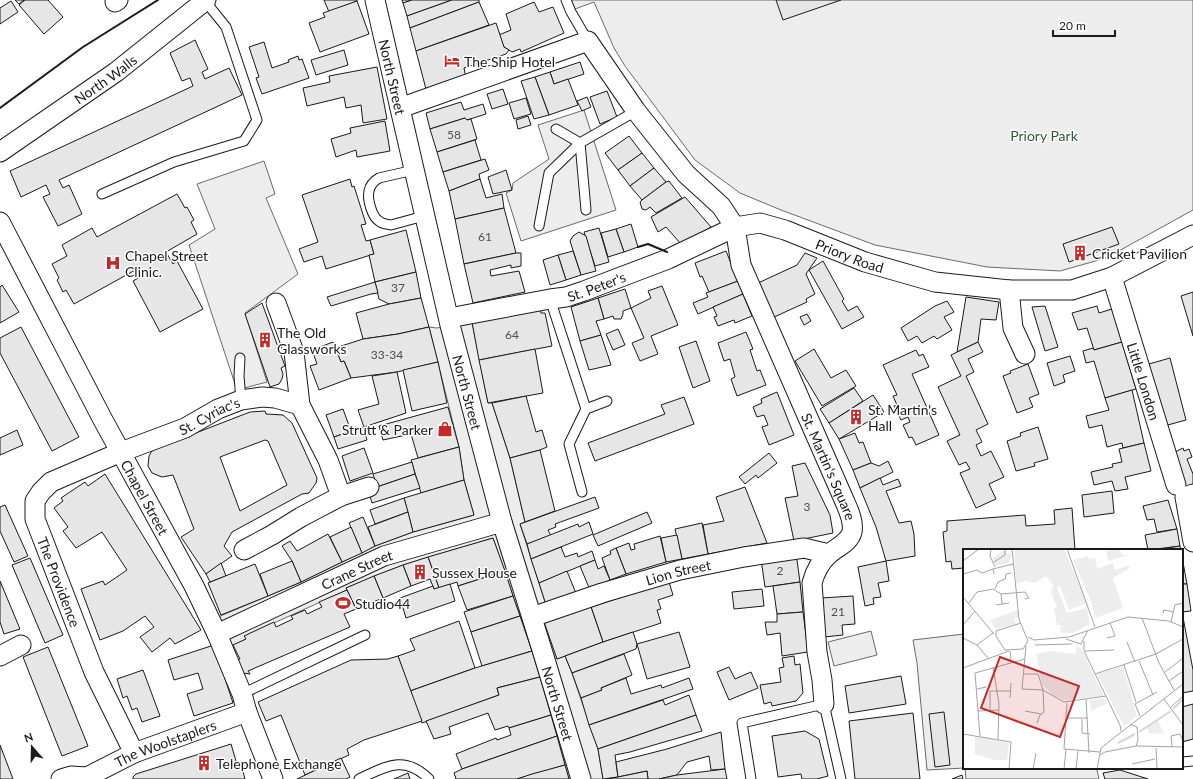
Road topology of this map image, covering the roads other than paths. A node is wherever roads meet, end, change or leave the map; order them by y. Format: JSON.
{"nodes":[{"id":1,"x":376,"y":0,"type":"edge"},
{"id":2,"x":566,"y":0,"type":"edge"},
{"id":3,"x":205,"y":1,"type":"edge"},
{"id":4,"x":588,"y":41,"type":"junction"},
{"id":5,"x":400,"y":108,"type":"junction"},
{"id":6,"x":636,"y":111,"type":"junction"},
{"id":7,"x":556,"y":129,"type":"dead end"},
{"id":8,"x":580,"y":143,"type":"junction"},
{"id":9,"x":0,"y":152,"type":"edge"},
{"id":10,"x":414,"y":170,"type":"junction"},
{"id":11,"x":102,"y":194,"type":"dead end"},
{"id":12,"x":586,"y":210,"type":"dead end"},
{"id":13,"x":424,"y":216,"type":"junction"},
{"id":14,"x":0,"y":222,"type":"edge"},
{"id":15,"x":538,"y":226,"type":"dead end"},
{"id":16,"x":735,"y":227,"type":"junction"},
{"id":17,"x":1193,"y":235,"type":"edge"},
{"id":18,"x":1112,"y":277,"type":"junction"},
{"id":19,"x":1009,"y":290,"type":"junction"},
{"id":20,"x":550,"y":299,"type":"junction"},
{"id":21,"x":276,"y":303,"type":"dead end"},
{"id":22,"x":449,"y":318,"type":"junction"},
{"id":23,"x":1025,"y":354,"type":"dead end"},
{"id":24,"x":240,"y":358,"type":"dead end"},
{"id":25,"x":241,"y":400,"type":"junction"},
{"id":26,"x":607,"y":401,"type":"dead end"},
{"id":27,"x":300,"y":405,"type":"junction"},
{"id":28,"x":586,"y":409,"type":"junction"},
{"id":29,"x":121,"y":452,"type":"junction"},
{"id":30,"x":369,"y":486,"type":"dead end"},
{"id":31,"x":582,"y":492,"type":"dead end"},
{"id":32,"x":1185,"y":492,"type":"edge"},
{"id":33,"x":341,"y":496,"type":"junction"},
{"id":34,"x":502,"y":522,"type":"junction"},
{"id":35,"x":1193,"y":542,"type":"edge"},
{"id":36,"x":244,"y":550,"type":"dead end"},
{"id":37,"x":829,"y":554,"type":"junction"},
{"id":38,"x":532,"y":617,"type":"junction"},
{"id":39,"x":217,"y":634,"type":"junction"},
{"id":40,"x":365,"y":635,"type":"dead end"},
{"id":41,"x":21,"y":645,"type":"dead end"},
{"id":42,"x":0,"y":656,"type":"edge"},
{"id":43,"x":242,"y":694,"type":"junction"},
{"id":44,"x":824,"y":704,"type":"junction"},
{"id":45,"x":247,"y":712,"type":"junction"},
{"id":46,"x":134,"y":753,"type":"junction"},
{"id":47,"x":1193,"y":761,"type":"edge"},
{"id":48,"x":1183,"y":762,"type":"edge"},
{"id":49,"x":68,"y":778,"type":"edge"},
{"id":50,"x":273,"y":779,"type":"edge"},
{"id":51,"x":358,"y":779,"type":"edge"},
{"id":52,"x":429,"y":779,"type":"edge"},
{"id":53,"x":581,"y":779,"type":"edge"},
{"id":54,"x":751,"y":779,"type":"edge"},
{"id":55,"x":841,"y":779,"type":"edge"}],
"edges":[{"from":1,"to":5,"type":"street","name":"North Street"},
{"from":2,"to":4,"type":"lane"},
{"from":3,"to":9,"type":"street","name":"North Walls"},
{"from":3,"to":11,"type":"lane"},
{"from":4,"to":5,"type":"street"},
{"from":4,"to":6,"type":"street"},
{"from":5,"to":10,"type":"street","name":"North Street"},
{"from":6,"to":8,"type":"lane"},
{"from":6,"to":16,"type":"street"},
{"from":7,"to":8,"type":"lane"},
{"from":8,"to":12,"type":"lane"},
{"from":8,"to":15,"type":"lane"},
{"from":10,"to":13,"type":"street","name":"North Street"},
{"from":10,"to":13,"type":"lane"},
{"from":13,"to":22,"type":"street","name":"North Street"},
{"from":14,"to":29,"type":"street","name":"Chapel Street"},
{"from":16,"to":19,"type":"street","name":"Priory Road"},
{"from":16,"to":20,"type":"street","name":"St. Peter's"},
{"from":16,"to":37,"type":"street","name":"St. Martin's Square"},
{"from":17,"to":18,"type":"street","name":"Priory Road"},
{"from":18,"to":19,"type":"street","name":"Priory Road"},
{"from":18,"to":32,"type":"street","name":"Little London"},
{"from":19,"to":23,"type":"street"},
{"from":20,"to":22,"type":"street","name":"St. Peter's"},
{"from":20,"to":28,"type":"lane"},
{"from":21,"to":27,"type":"street"},
{"from":22,"to":34,"type":"street","name":"North Street"},
{"from":24,"to":25,"type":"lane"},
{"from":25,"to":27,"type":"street","name":"St. Cyriac's"},
{"from":25,"to":29,"type":"street","name":"St. Cyriac's"},
{"from":26,"to":28,"type":"lane"},
{"from":27,"to":33,"type":"street"},
{"from":28,"to":31,"type":"lane"},
{"from":29,"to":39,"type":"street","name":"Chapel Street"},
{"from":29,"to":46,"type":"street","name":"The Providence"},
{"from":30,"to":33,"type":"street"},
{"from":32,"to":35,"type":"street","name":"Little London"},
{"from":33,"to":36,"type":"street"},
{"from":34,"to":38,"type":"street","name":"North Street"},
{"from":34,"to":39,"type":"street","name":"Crane Street"},
{"from":37,"to":38,"type":"street","name":"Lion Street"},
{"from":37,"to":44,"type":"street","name":"St. Martin's Square"},
{"from":38,"to":53,"type":"street","name":"North Street"},
{"from":39,"to":43,"type":"street","name":"Chapel Street"},
{"from":40,"to":43,"type":"lane"},
{"from":41,"to":42,"type":"street"},
{"from":43,"to":45,"type":"street","name":"Chapel Street"},
{"from":44,"to":54,"type":"lane"},
{"from":44,"to":55,"type":"lane"},
{"from":45,"to":46,"type":"street","name":"The Woolstaplers"},
{"from":45,"to":50,"type":"street","name":"Chapel Street"},
{"from":46,"to":49,"type":"street","name":"The Woolstaplers"},
{"from":47,"to":48,"type":"lane"},
{"from":51,"to":52,"type":"lane"}]}
